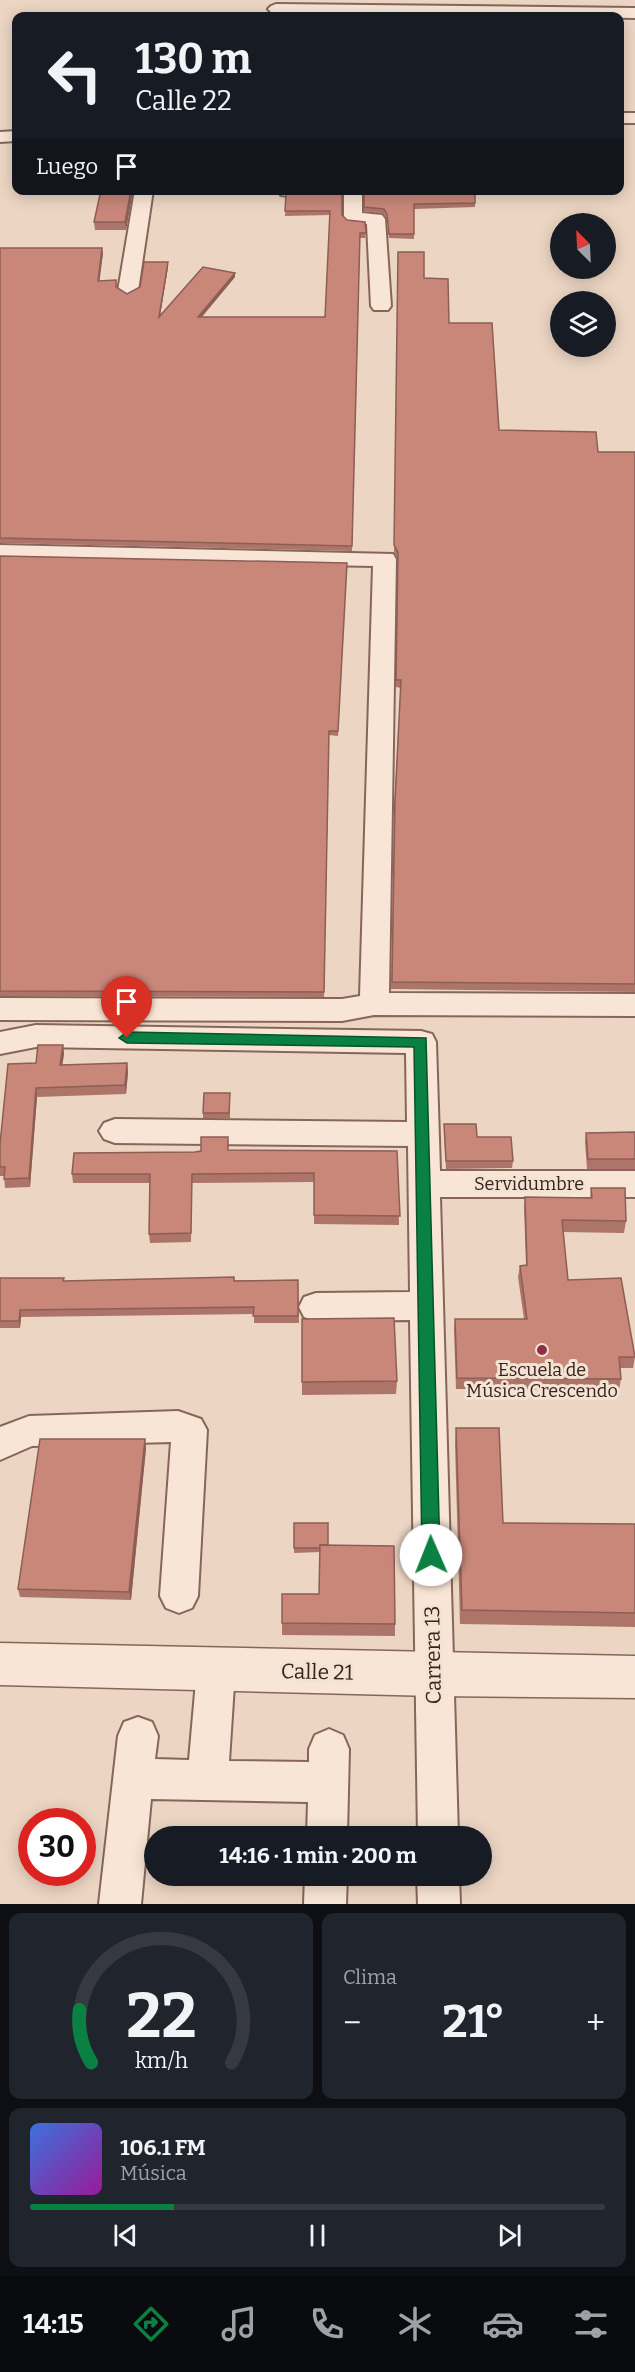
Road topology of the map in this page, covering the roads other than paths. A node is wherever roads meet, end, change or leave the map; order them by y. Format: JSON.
{"nodes":[{"id":1,"x":276,"y":9,"type":"dead end"},
{"id":2,"x":491,"y":12,"type":"edge"},
{"id":3,"x":143,"y":195,"type":"edge"},
{"id":4,"x":353,"y":195,"type":"edge"},
{"id":5,"x":128,"y":291,"type":"edge"},
{"id":6,"x":381,"y":306,"type":"dead end"},
{"id":7,"x":0,"y":552,"type":"edge"},
{"id":8,"x":374,"y":1005,"type":"junction"},
{"id":9,"x":635,"y":1005,"type":"edge"},
{"id":10,"x":0,"y":1009,"type":"edge"},
{"id":11,"x":0,"y":1043,"type":"edge"},
{"id":12,"x":115,"y":1131,"type":"dead end"},
{"id":13,"x":422,"y":1134,"type":"junction"},
{"id":14,"x":423,"y":1184,"type":"junction"},
{"id":15,"x":635,"y":1184,"type":"edge"},
{"id":16,"x":425,"y":1306,"type":"junction"},
{"id":17,"x":316,"y":1307,"type":"dead end"},
{"id":18,"x":0,"y":1444,"type":"edge"},
{"id":19,"x":179,"y":1596,"type":"dead end"},
{"id":20,"x":0,"y":1664,"type":"edge"},
{"id":21,"x":216,"y":1670,"type":"junction"},
{"id":22,"x":434,"y":1675,"type":"junction"},
{"id":23,"x":635,"y":1677,"type":"edge"},
{"id":24,"x":138,"y":1736,"type":"dead end"},
{"id":25,"x":133,"y":1779,"type":"junction"},
{"id":26,"x":207,"y":1781,"type":"junction"},
{"id":27,"x":327,"y":1826,"type":"edge"},
{"id":28,"x":438,"y":1826,"type":"edge"},
{"id":29,"x":326,"y":1886,"type":"edge"},
{"id":30,"x":438,"y":1886,"type":"edge"},
{"id":31,"x":120,"y":1904,"type":"edge"},
{"id":32,"x":325,"y":1904,"type":"edge"},
{"id":33,"x":439,"y":1904,"type":"edge"}],
"edges":[{"from":1,"to":2,"type":"street"},
{"from":3,"to":5,"type":"street"},
{"from":4,"to":6,"type":"street"},
{"from":7,"to":8,"type":"street"},
{"from":8,"to":9,"type":"street"},
{"from":8,"to":10,"type":"street"},
{"from":11,"to":13,"type":"street","name":"Carrera 13"},
{"from":12,"to":13,"type":"street"},
{"from":13,"to":14,"type":"street","name":"Carrera 13"},
{"from":14,"to":15,"type":"street","name":"Servidumbre"},
{"from":14,"to":16,"type":"street","name":"Carrera 13"},
{"from":16,"to":17,"type":"street"},
{"from":16,"to":22,"type":"street","name":"Carrera 13"},
{"from":18,"to":19,"type":"street"},
{"from":20,"to":21,"type":"street","name":"Calle 21"},
{"from":21,"to":22,"type":"street","name":"Calle 21"},
{"from":21,"to":26,"type":"street"},
{"from":22,"to":23,"type":"street","name":"Calle 21"},
{"from":22,"to":28,"type":"street","name":"Carrera 13"},
{"from":24,"to":25,"type":"street"},
{"from":25,"to":26,"type":"street"},
{"from":25,"to":31,"type":"street"},
{"from":26,"to":27,"type":"street"},
{"from":29,"to":32,"type":"street"},
{"from":30,"to":33,"type":"street"}]}
